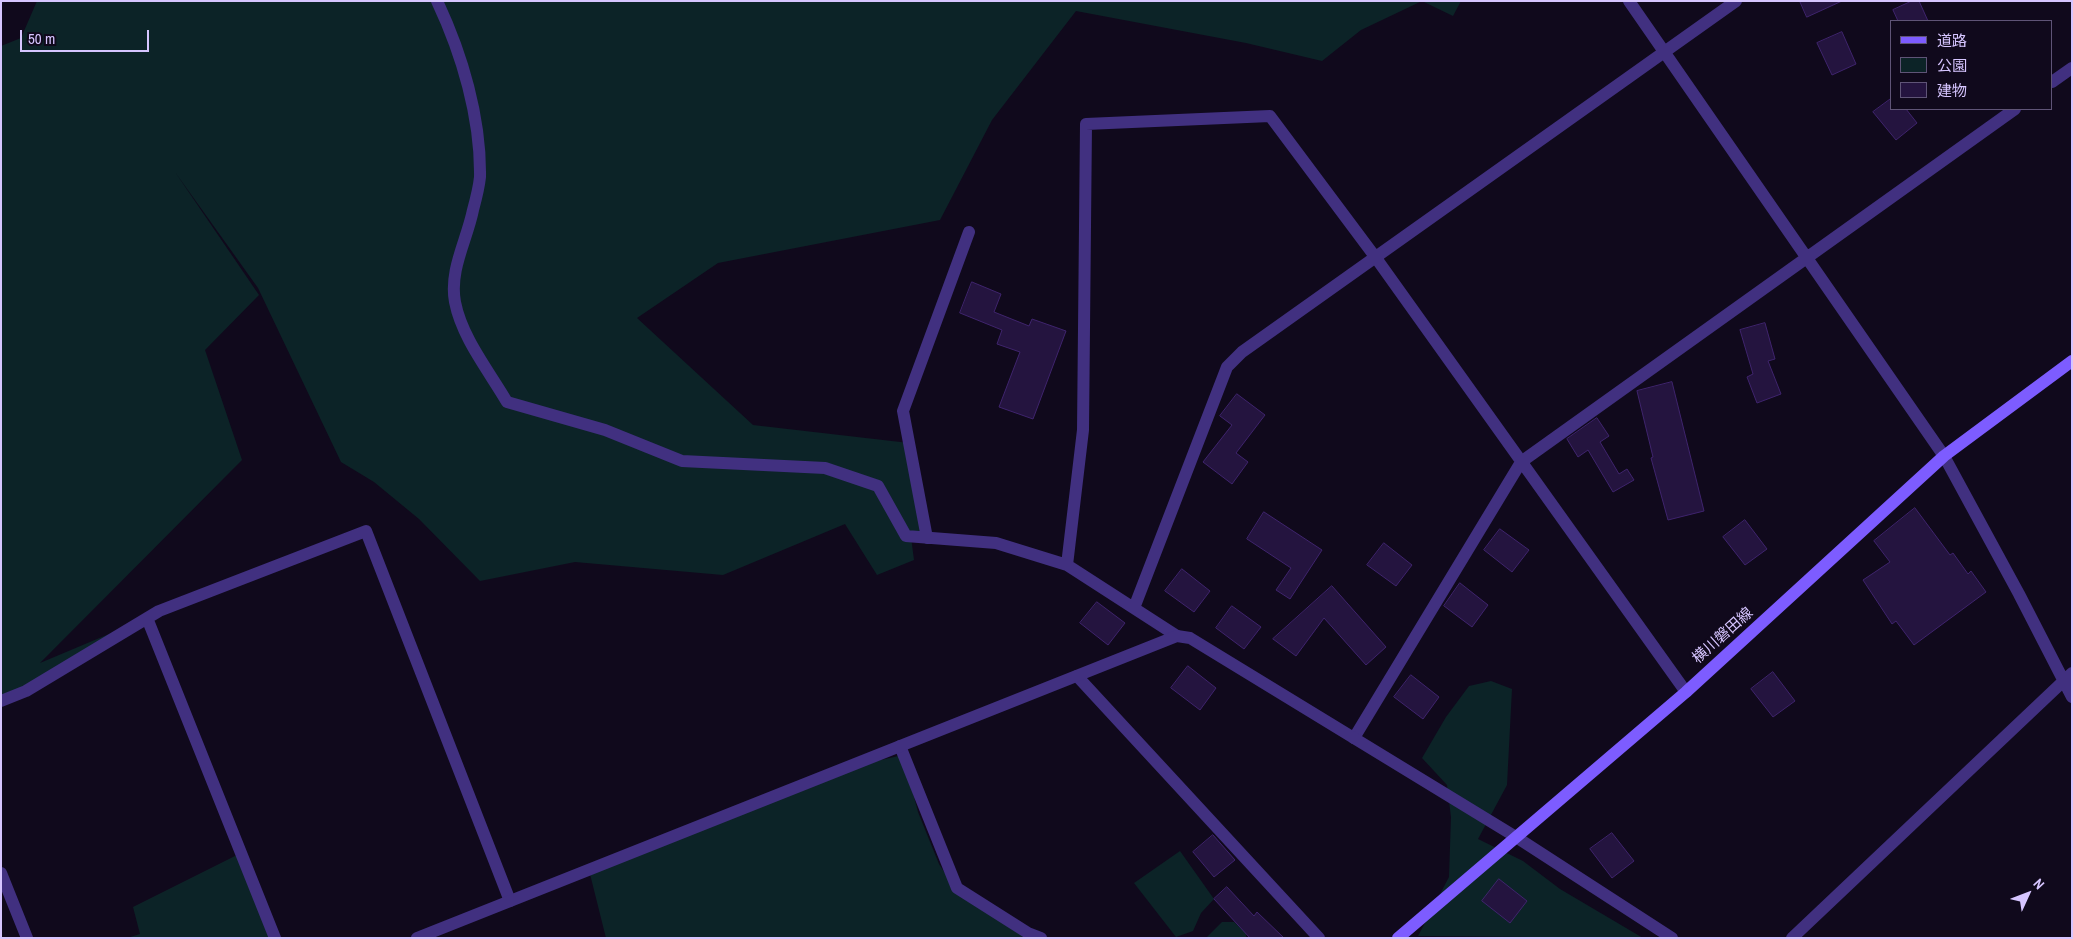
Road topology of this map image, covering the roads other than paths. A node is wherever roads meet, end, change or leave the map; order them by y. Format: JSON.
{"nodes":[{"id":1,"x":437,"y":1,"type":"edge"},
{"id":2,"x":1629,"y":1,"type":"edge"},
{"id":3,"x":1736,"y":1,"type":"edge"},
{"id":4,"x":1663,"y":53,"type":"junction"},
{"id":5,"x":2072,"y":68,"type":"edge"},
{"id":6,"x":2053,"y":81,"type":"edge"},
{"id":7,"x":2014,"y":110,"type":"edge"},
{"id":8,"x":969,"y":232,"type":"dead end"},
{"id":9,"x":1376,"y":258,"type":"junction"},
{"id":10,"x":1808,"y":259,"type":"junction"},
{"id":11,"x":2072,"y":361,"type":"edge"},
{"id":12,"x":1944,"y":456,"type":"junction"},
{"id":13,"x":1521,"y":462,"type":"junction"},
{"id":14,"x":927,"y":538,"type":"junction"},
{"id":15,"x":1067,"y":565,"type":"junction"},
{"id":16,"x":1134,"y":608,"type":"junction"},
{"id":17,"x":147,"y":618,"type":"junction"},
{"id":18,"x":1177,"y":636,"type":"junction"},
{"id":19,"x":1077,"y":676,"type":"junction"},
{"id":20,"x":2068,"y":677,"type":"edge"},
{"id":21,"x":1686,"y":692,"type":"junction"},
{"id":22,"x":2072,"y":697,"type":"edge"},
{"id":23,"x":1,"y":701,"type":"edge"},
{"id":24,"x":1354,"y":738,"type":"junction"},
{"id":25,"x":900,"y":746,"type":"junction"},
{"id":26,"x":1516,"y":837,"type":"junction"},
{"id":27,"x":1,"y":873,"type":"edge"},
{"id":28,"x":510,"y":901,"type":"junction"},
{"id":29,"x":27,"y":938,"type":"edge"},
{"id":30,"x":275,"y":938,"type":"edge"},
{"id":31,"x":417,"y":938,"type":"edge"},
{"id":32,"x":1041,"y":938,"type":"edge"},
{"id":33,"x":1319,"y":938,"type":"edge"},
{"id":34,"x":1398,"y":938,"type":"edge"},
{"id":35,"x":1672,"y":938,"type":"edge"},
{"id":36,"x":1792,"y":938,"type":"edge"}],
"edges":[{"from":1,"to":14,"type":"street"},
{"from":2,"to":4,"type":"street"},
{"from":3,"to":4,"type":"street"},
{"from":4,"to":9,"type":"street"},
{"from":4,"to":10,"type":"street"},
{"from":5,"to":6,"type":"street"},
{"from":7,"to":10,"type":"street"},
{"from":8,"to":14,"type":"street"},
{"from":9,"to":13,"type":"street"},
{"from":9,"to":15,"type":"street"},
{"from":9,"to":16,"type":"street"},
{"from":10,"to":12,"type":"street"},
{"from":10,"to":13,"type":"street"},
{"from":11,"to":12,"type":"main road","name":"横川磐田線"},
{"from":12,"to":20,"type":"street"},
{"from":12,"to":21,"type":"main road","name":"横川磐田線"},
{"from":13,"to":21,"type":"street"},
{"from":13,"to":24,"type":"street"},
{"from":14,"to":15,"type":"street"},
{"from":15,"to":16,"type":"street"},
{"from":16,"to":18,"type":"street"},
{"from":17,"to":23,"type":"street"},
{"from":17,"to":28,"type":"street"},
{"from":17,"to":30,"type":"street"},
{"from":18,"to":19,"type":"street"},
{"from":18,"to":24,"type":"street"},
{"from":19,"to":25,"type":"street"},
{"from":19,"to":33,"type":"street"},
{"from":20,"to":22,"type":"street"},
{"from":20,"to":36,"type":"street"},
{"from":21,"to":26,"type":"main road","name":"横川磐田線"},
{"from":24,"to":26,"type":"street"},
{"from":25,"to":28,"type":"street"},
{"from":25,"to":32,"type":"street"},
{"from":26,"to":34,"type":"main road","name":"横川磐田線"},
{"from":26,"to":35,"type":"street"},
{"from":27,"to":29,"type":"street"},
{"from":28,"to":31,"type":"street"}]}
